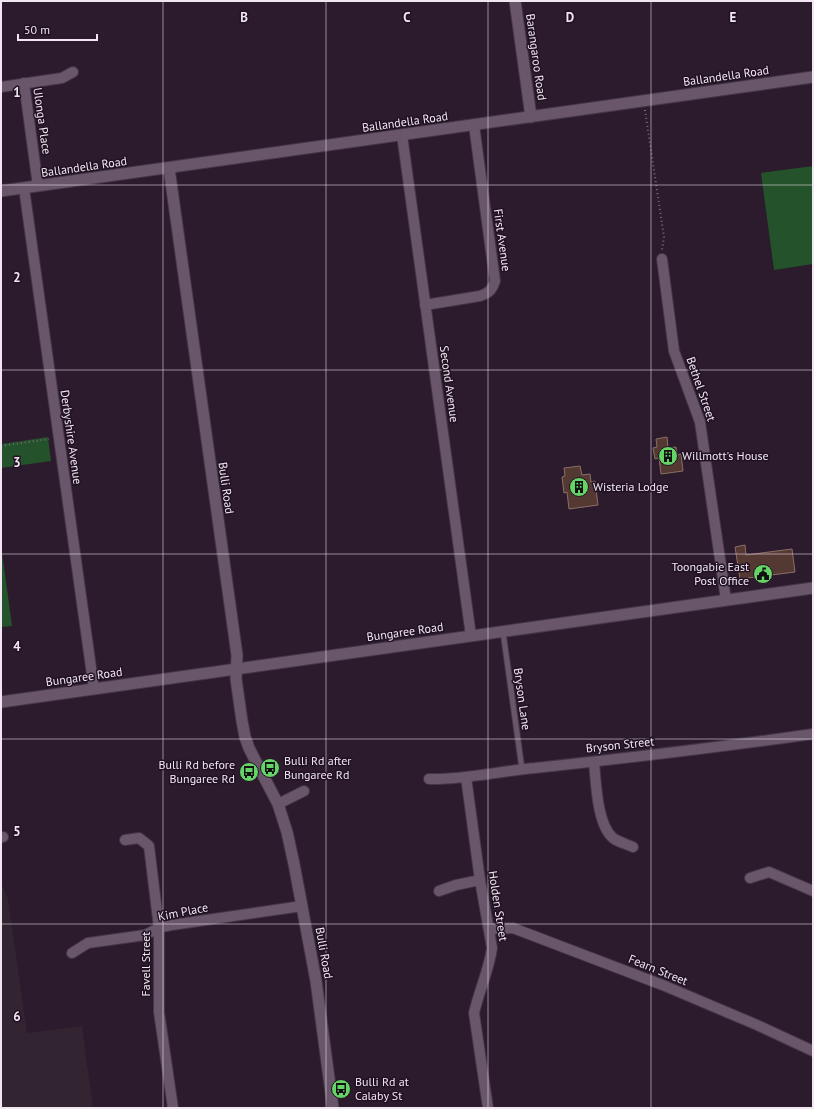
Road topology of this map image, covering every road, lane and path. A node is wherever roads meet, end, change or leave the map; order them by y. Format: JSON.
{"nodes":[{"id":1,"x":515,"y":1,"type":"edge"},
{"id":2,"x":73,"y":72,"type":"dead end"},
{"id":3,"x":813,"y":78,"type":"edge"},
{"id":4,"x":24,"y":83,"type":"junction"},
{"id":5,"x":1,"y":87,"type":"edge"},
{"id":6,"x":644,"y":101,"type":"junction"},
{"id":7,"x":531,"y":117,"type":"junction"},
{"id":8,"x":474,"y":125,"type":"junction"},
{"id":9,"x":402,"y":135,"type":"junction"},
{"id":10,"x":169,"y":168,"type":"junction"},
{"id":11,"x":38,"y":186,"type":"junction"},
{"id":12,"x":24,"y":188,"type":"junction"},
{"id":13,"x":1,"y":191,"type":"edge"},
{"id":14,"x":662,"y":258,"type":"joint"},
{"id":15,"x":425,"y":305,"type":"junction"},
{"id":16,"x":51,"y":438,"type":"dead end"},
{"id":17,"x":1,"y":446,"type":"edge"},
{"id":18,"x":813,"y":588,"type":"edge"},
{"id":19,"x":726,"y":600,"type":"junction"},
{"id":20,"x":503,"y":632,"type":"junction"},
{"id":21,"x":472,"y":636,"type":"junction"},
{"id":22,"x":237,"y":669,"type":"junction"},
{"id":23,"x":94,"y":689,"type":"junction"},
{"id":24,"x":1,"y":702,"type":"edge"},
{"id":25,"x":813,"y":734,"type":"edge"},
{"id":26,"x":594,"y":762,"type":"junction"},
{"id":27,"x":522,"y":769,"type":"junction"},
{"id":28,"x":466,"y":778,"type":"junction"},
{"id":29,"x":429,"y":779,"type":"dead end"},
{"id":30,"x":304,"y":791,"type":"dead end"},
{"id":31,"x":278,"y":804,"type":"junction"},
{"id":32,"x":125,"y":840,"type":"dead end"},
{"id":33,"x":633,"y":847,"type":"dead end"},
{"id":34,"x":750,"y":878,"type":"dead end"},
{"id":35,"x":480,"y":880,"type":"junction"},
{"id":36,"x":439,"y":891,"type":"dead end"},
{"id":37,"x":813,"y":891,"type":"edge"},
{"id":38,"x":302,"y":906,"type":"junction"},
{"id":39,"x":159,"y":928,"type":"junction"},
{"id":40,"x":489,"y":930,"type":"junction"},
{"id":41,"x":72,"y":953,"type":"dead end"},
{"id":42,"x":813,"y":1051,"type":"edge"},
{"id":43,"x":173,"y":1108,"type":"edge"},
{"id":44,"x":333,"y":1108,"type":"edge"},
{"id":45,"x":488,"y":1108,"type":"edge"}],
"edges":[{"from":1,"to":7,"type":"street","name":"Barangaroo Road"},
{"from":2,"to":4,"type":"street","name":"Ulonga Place"},
{"from":3,"to":6,"type":"street","name":"Ballandella Road"},
{"from":4,"to":5,"type":"street","name":"Ulonga Place"},
{"from":4,"to":11,"type":"street","name":"Ulonga Place"},
{"from":6,"to":7,"type":"street","name":"Ballandella Road"},
{"from":6,"to":14,"type":"path"},
{"from":7,"to":8,"type":"street","name":"Ballandella Road"},
{"from":8,"to":9,"type":"street","name":"Ballandella Road"},
{"from":8,"to":15,"type":"street","name":"First Avenue"},
{"from":9,"to":10,"type":"street","name":"Ballandella Road"},
{"from":9,"to":15,"type":"street","name":"Second Avenue"},
{"from":10,"to":11,"type":"street","name":"Ballandella Road"},
{"from":10,"to":22,"type":"street","name":"Bulli Road"},
{"from":11,"to":12,"type":"street","name":"Ballandella Road"},
{"from":12,"to":13,"type":"street","name":"Ballandella Road"},
{"from":12,"to":23,"type":"street","name":"Derbyshire Avenue"},
{"from":14,"to":19,"type":"street","name":"Bethel Street"},
{"from":15,"to":21,"type":"street","name":"Second Avenue"},
{"from":16,"to":17,"type":"path"},
{"from":18,"to":19,"type":"street","name":"Bungaree Road"},
{"from":19,"to":20,"type":"street","name":"Bungaree Road"},
{"from":20,"to":21,"type":"street","name":"Bungaree Road"},
{"from":20,"to":27,"type":"lane","name":"Bryson Lane"},
{"from":21,"to":22,"type":"street","name":"Bungaree Road"},
{"from":22,"to":23,"type":"street","name":"Bungaree Road"},
{"from":22,"to":31,"type":"street","name":"Bulli Road"},
{"from":23,"to":24,"type":"street","name":"Bungaree Road"},
{"from":25,"to":26,"type":"street","name":"Bryson Street"},
{"from":26,"to":27,"type":"street","name":"Bryson Street"},
{"from":26,"to":33,"type":"street"},
{"from":27,"to":28,"type":"street","name":"Bryson Street"},
{"from":28,"to":29,"type":"street","name":"Bryson Street"},
{"from":28,"to":35,"type":"street","name":"Holden Street"},
{"from":30,"to":31,"type":"street"},
{"from":31,"to":38,"type":"street","name":"Bulli Road"},
{"from":32,"to":39,"type":"street","name":"Favell Street"},
{"from":34,"to":37,"type":"street"},
{"from":35,"to":36,"type":"street"},
{"from":35,"to":40,"type":"street","name":"Holden Street"},
{"from":38,"to":39,"type":"street","name":"Kim Place"},
{"from":38,"to":44,"type":"street","name":"Bulli Road"},
{"from":39,"to":41,"type":"street","name":"Kim Place"},
{"from":39,"to":43,"type":"street","name":"Favell Street"},
{"from":40,"to":42,"type":"street","name":"Fearn Street"},
{"from":40,"to":45,"type":"street","name":"Holden Street"}]}
